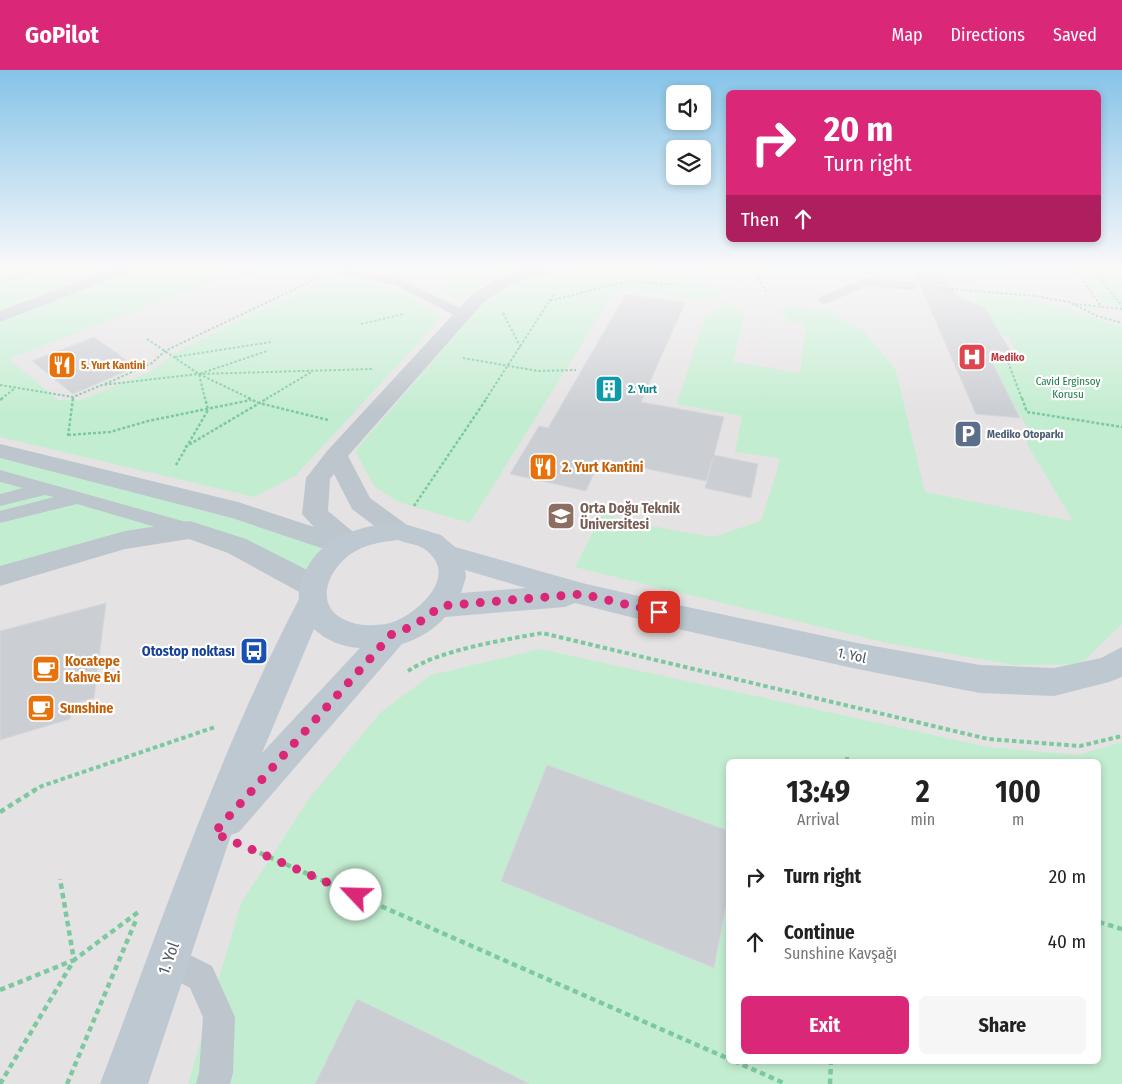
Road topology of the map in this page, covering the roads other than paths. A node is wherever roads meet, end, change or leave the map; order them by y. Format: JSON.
{"nodes":[{"id":1,"x":459,"y":317,"type":"edge"},
{"id":2,"x":0,"y":451,"type":"edge"},
{"id":3,"x":336,"y":455,"type":"junction"},
{"id":4,"x":6,"y":480,"type":"edge"},
{"id":5,"x":46,"y":489,"type":"junction"},
{"id":6,"x":77,"y":497,"type":"junction"},
{"id":7,"x":0,"y":500,"type":"edge"},
{"id":8,"x":0,"y":517,"type":"edge"},
{"id":9,"x":190,"y":530,"type":"junction"},
{"id":10,"x":398,"y":531,"type":"junction"},
{"id":11,"x":345,"y":545,"type":"junction"},
{"id":12,"x":448,"y":555,"type":"junction"},
{"id":13,"x":0,"y":576,"type":"edge"},
{"id":14,"x":312,"y":594,"type":"junction"},
{"id":15,"x":582,"y":594,"type":"junction"},
{"id":16,"x":440,"y":606,"type":"junction"},
{"id":17,"x":392,"y":634,"type":"junction"},
{"id":18,"x":1122,"y":660,"type":"edge"},
{"id":19,"x":214,"y":833,"type":"junction"},
{"id":20,"x":168,"y":958,"type":"junction"},
{"id":21,"x":124,"y":1084,"type":"edge"},
{"id":22,"x":213,"y":1084,"type":"edge"}],
"edges":[{"from":1,"to":3,"type":"street"},
{"from":2,"to":11,"type":"street"},
{"from":3,"to":10,"type":"street"},
{"from":3,"to":11,"type":"street"},
{"from":4,"to":5,"type":"lane"},
{"from":5,"to":6,"type":"lane"},
{"from":5,"to":7,"type":"lane"},
{"from":6,"to":8,"type":"lane"},
{"from":6,"to":9,"type":"lane"},
{"from":9,"to":13,"type":"street"},
{"from":9,"to":14,"type":"street"},
{"from":10,"to":11,"type":"street"},
{"from":10,"to":12,"type":"street"},
{"from":11,"to":14,"type":"street"},
{"from":12,"to":15,"type":"street"},
{"from":12,"to":16,"type":"street"},
{"from":14,"to":17,"type":"street"},
{"from":14,"to":19,"type":"street","name":"1. Yol"},
{"from":15,"to":16,"type":"street"},
{"from":15,"to":18,"type":"street","name":"1. Yol"},
{"from":16,"to":17,"type":"street"},
{"from":17,"to":19,"type":"street"},
{"from":19,"to":20,"type":"street","name":"1. Yol"},
{"from":20,"to":21,"type":"street","name":"1. Yol"},
{"from":20,"to":22,"type":"lane"}]}
